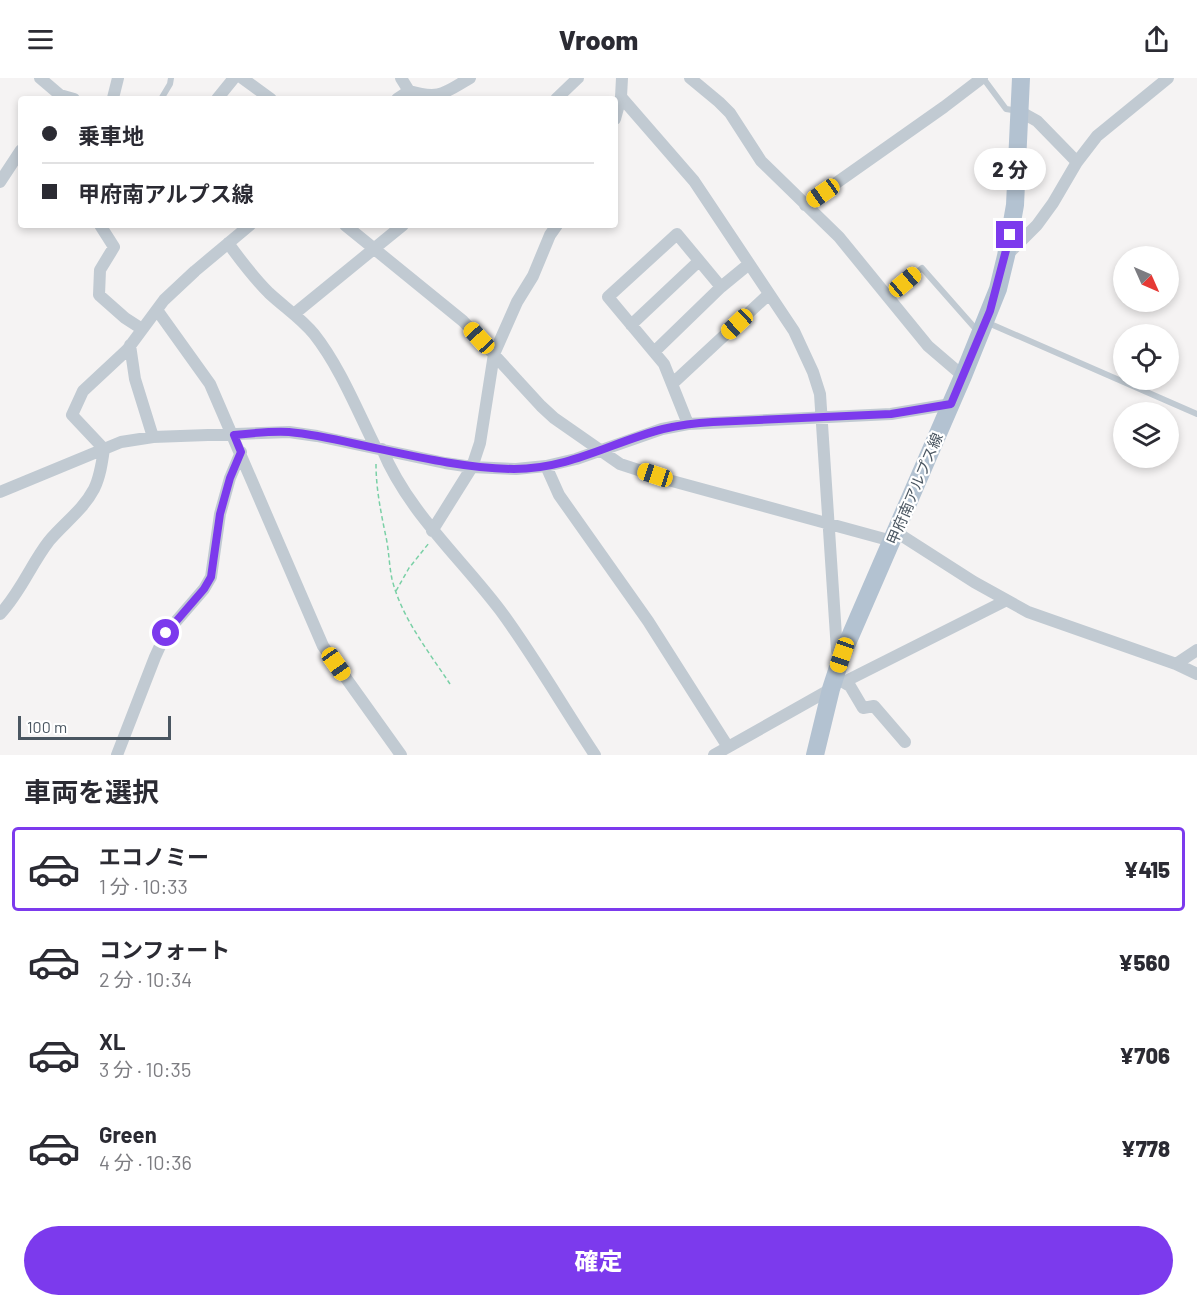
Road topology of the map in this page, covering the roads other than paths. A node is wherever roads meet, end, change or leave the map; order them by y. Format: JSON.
{"nodes":[{"id":1,"x":40,"y":78,"type":"edge"},
{"id":2,"x":118,"y":78,"type":"edge"},
{"id":3,"x":171,"y":78,"type":"edge"},
{"id":4,"x":234,"y":78,"type":"edge"},
{"id":5,"x":242,"y":78,"type":"edge"},
{"id":6,"x":401,"y":78,"type":"edge"},
{"id":7,"x":470,"y":78,"type":"edge"},
{"id":8,"x":578,"y":78,"type":"edge"},
{"id":9,"x":622,"y":78,"type":"edge"},
{"id":10,"x":690,"y":78,"type":"edge"},
{"id":11,"x":982,"y":78,"type":"edge"},
{"id":12,"x":1021,"y":78,"type":"edge"},
{"id":13,"x":1168,"y":78,"type":"edge"},
{"id":14,"x":409,"y":91,"type":"junction"},
{"id":15,"x":58,"y":96,"type":"edge"},
{"id":16,"x":115,"y":96,"type":"edge"},
{"id":17,"x":163,"y":96,"type":"edge"},
{"id":18,"x":219,"y":96,"type":"edge"},
{"id":19,"x":267,"y":96,"type":"edge"},
{"id":20,"x":402,"y":96,"type":"edge"},
{"id":21,"x":559,"y":96,"type":"edge"},
{"id":22,"x":621,"y":97,"type":"junction"},
{"id":23,"x":618,"y":108,"type":"edge"},
{"id":24,"x":1019,"y":111,"type":"junction"},
{"id":25,"x":18,"y":155,"type":"edge"},
{"id":26,"x":1077,"y":162,"type":"junction"},
{"id":27,"x":2,"y":174,"type":"edge"},
{"id":28,"x":805,"y":205,"type":"junction"},
{"id":29,"x":102,"y":228,"type":"edge"},
{"id":30,"x":245,"y":228,"type":"edge"},
{"id":31,"x":349,"y":228,"type":"edge"},
{"id":32,"x":399,"y":228,"type":"edge"},
{"id":33,"x":555,"y":228,"type":"edge"},
{"id":34,"x":228,"y":243,"type":"junction"},
{"id":35,"x":374,"y":248,"type":"junction"},
{"id":36,"x":1006,"y":256,"type":"junction"},
{"id":37,"x":699,"y":261,"type":"junction"},
{"id":38,"x":749,"y":264,"type":"junction"},
{"id":39,"x":721,"y":287,"type":"junction"},
{"id":40,"x":769,"y":294,"type":"junction"},
{"id":41,"x":888,"y":297,"type":"junction"},
{"id":42,"x":157,"y":310,"type":"junction"},
{"id":43,"x":294,"y":314,"type":"junction"},
{"id":44,"x":631,"y":325,"type":"junction"},
{"id":45,"x":984,"y":326,"type":"junction"},
{"id":46,"x":142,"y":329,"type":"junction"},
{"id":47,"x":130,"y":345,"type":"junction"},
{"id":48,"x":654,"y":352,"type":"junction"},
{"id":49,"x":494,"y":354,"type":"junction"},
{"id":50,"x":963,"y":376,"type":"junction"},
{"id":51,"x":672,"y":384,"type":"junction"},
{"id":52,"x":951,"y":404,"type":"junction"},
{"id":53,"x":1197,"y":414,"type":"edge"},
{"id":54,"x":822,"y":419,"type":"junction"},
{"id":55,"x":688,"y":424,"type":"junction"},
{"id":56,"x":234,"y":435,"type":"junction"},
{"id":57,"x":153,"y":437,"type":"junction"},
{"id":58,"x":379,"y":448,"type":"junction"},
{"id":59,"x":104,"y":449,"type":"junction"},
{"id":60,"x":603,"y":450,"type":"junction"},
{"id":61,"x":241,"y":452,"type":"junction"},
{"id":62,"x":546,"y":466,"type":"junction"},
{"id":63,"x":472,"y":467,"type":"junction"},
{"id":64,"x":0,"y":492,"type":"edge"},
{"id":65,"x":829,"y":524,"type":"junction"},
{"id":66,"x":434,"y":534,"type":"junction"},
{"id":67,"x":894,"y":537,"type":"junction"},
{"id":68,"x":1005,"y":601,"type":"junction"},
{"id":69,"x":0,"y":614,"type":"edge"},
{"id":70,"x":1197,"y":650,"type":"edge"},
{"id":71,"x":842,"y":655,"type":"junction"},
{"id":72,"x":1176,"y":664,"type":"junction"},
{"id":73,"x":1197,"y":674,"type":"edge"},
{"id":74,"x":837,"y":683,"type":"junction"},
{"id":75,"x":905,"y":742,"type":"dead end"},
{"id":76,"x":728,"y":747,"type":"junction"},
{"id":77,"x":117,"y":755,"type":"edge"},
{"id":78,"x":401,"y":755,"type":"edge"},
{"id":79,"x":595,"y":755,"type":"edge"},
{"id":80,"x":714,"y":755,"type":"edge"},
{"id":81,"x":816,"y":755,"type":"edge"}],
"edges":[{"from":1,"to":15,"type":"street"},
{"from":2,"to":16,"type":"street"},
{"from":3,"to":17,"type":"lane"},
{"from":4,"to":18,"type":"street"},
{"from":5,"to":19,"type":"street"},
{"from":6,"to":14,"type":"street"},
{"from":7,"to":14,"type":"street"},
{"from":8,"to":21,"type":"street"},
{"from":9,"to":22,"type":"street"},
{"from":10,"to":28,"type":"street"},
{"from":11,"to":24,"type":"lane"},
{"from":11,"to":28,"type":"street"},
{"from":12,"to":24,"type":"main road","name":"甲府南アルプス線"},
{"from":13,"to":26,"type":"street"},
{"from":14,"to":20,"type":"street"},
{"from":22,"to":23,"type":"street"},
{"from":22,"to":38,"type":"street"},
{"from":24,"to":26,"type":"street"},
{"from":24,"to":36,"type":"main road","name":"甲府南アルプス線"},
{"from":25,"to":27,"type":"street"},
{"from":26,"to":36,"type":"street"},
{"from":28,"to":41,"type":"street"},
{"from":29,"to":46,"type":"street"},
{"from":30,"to":34,"type":"street"},
{"from":31,"to":35,"type":"street"},
{"from":32,"to":35,"type":"street"},
{"from":33,"to":49,"type":"street"},
{"from":34,"to":42,"type":"street"},
{"from":34,"to":43,"type":"street"},
{"from":35,"to":43,"type":"street"},
{"from":35,"to":49,"type":"street"},
{"from":36,"to":45,"type":"main road","name":"甲府南アルプス線"},
{"from":37,"to":39,"type":"street"},
{"from":37,"to":44,"type":"street"},
{"from":37,"to":44,"type":"street"},
{"from":38,"to":39,"type":"street"},
{"from":38,"to":40,"type":"street"},
{"from":39,"to":48,"type":"street"},
{"from":40,"to":51,"type":"street"},
{"from":40,"to":54,"type":"street"},
{"from":41,"to":45,"type":"lane"},
{"from":41,"to":50,"type":"street"},
{"from":42,"to":46,"type":"street"},
{"from":42,"to":56,"type":"street"},
{"from":43,"to":58,"type":"street"},
{"from":44,"to":48,"type":"street"},
{"from":45,"to":50,"type":"main road","name":"甲府南アルプス線"},
{"from":45,"to":53,"type":"lane"},
{"from":46,"to":47,"type":"street"},
{"from":47,"to":57,"type":"street"},
{"from":47,"to":59,"type":"street"},
{"from":48,"to":51,"type":"street"},
{"from":49,"to":60,"type":"street"},
{"from":49,"to":63,"type":"street"},
{"from":50,"to":52,"type":"main road","name":"甲府南アルプス線"},
{"from":51,"to":55,"type":"street"},
{"from":52,"to":54,"type":"street"},
{"from":52,"to":67,"type":"main road","name":"甲府南アルプス線"},
{"from":54,"to":55,"type":"street"},
{"from":54,"to":65,"type":"street"},
{"from":55,"to":60,"type":"street"},
{"from":56,"to":57,"type":"street"},
{"from":56,"to":58,"type":"street"},
{"from":56,"to":61,"type":"street"},
{"from":57,"to":59,"type":"street"},
{"from":58,"to":63,"type":"street"},
{"from":58,"to":66,"type":"street"},
{"from":59,"to":64,"type":"street"},
{"from":59,"to":69,"type":"street"},
{"from":60,"to":62,"type":"street"},
{"from":60,"to":65,"type":"street"},
{"from":61,"to":77,"type":"street"},
{"from":61,"to":78,"type":"street"},
{"from":62,"to":63,"type":"street"},
{"from":62,"to":76,"type":"street"},
{"from":63,"to":66,"type":"street"},
{"from":65,"to":67,"type":"street"},
{"from":65,"to":71,"type":"street"},
{"from":66,"to":79,"type":"street"},
{"from":67,"to":68,"type":"street"},
{"from":67,"to":71,"type":"main road","name":"甲府南アルプス線"},
{"from":68,"to":72,"type":"street"},
{"from":68,"to":74,"type":"street"},
{"from":70,"to":72,"type":"street"},
{"from":71,"to":74,"type":"main road","name":"甲府南アルプス線"},
{"from":72,"to":73,"type":"street"},
{"from":74,"to":75,"type":"street"},
{"from":74,"to":76,"type":"street"},
{"from":74,"to":81,"type":"main road","name":"甲府南アルプス線"},
{"from":76,"to":80,"type":"street"}]}
